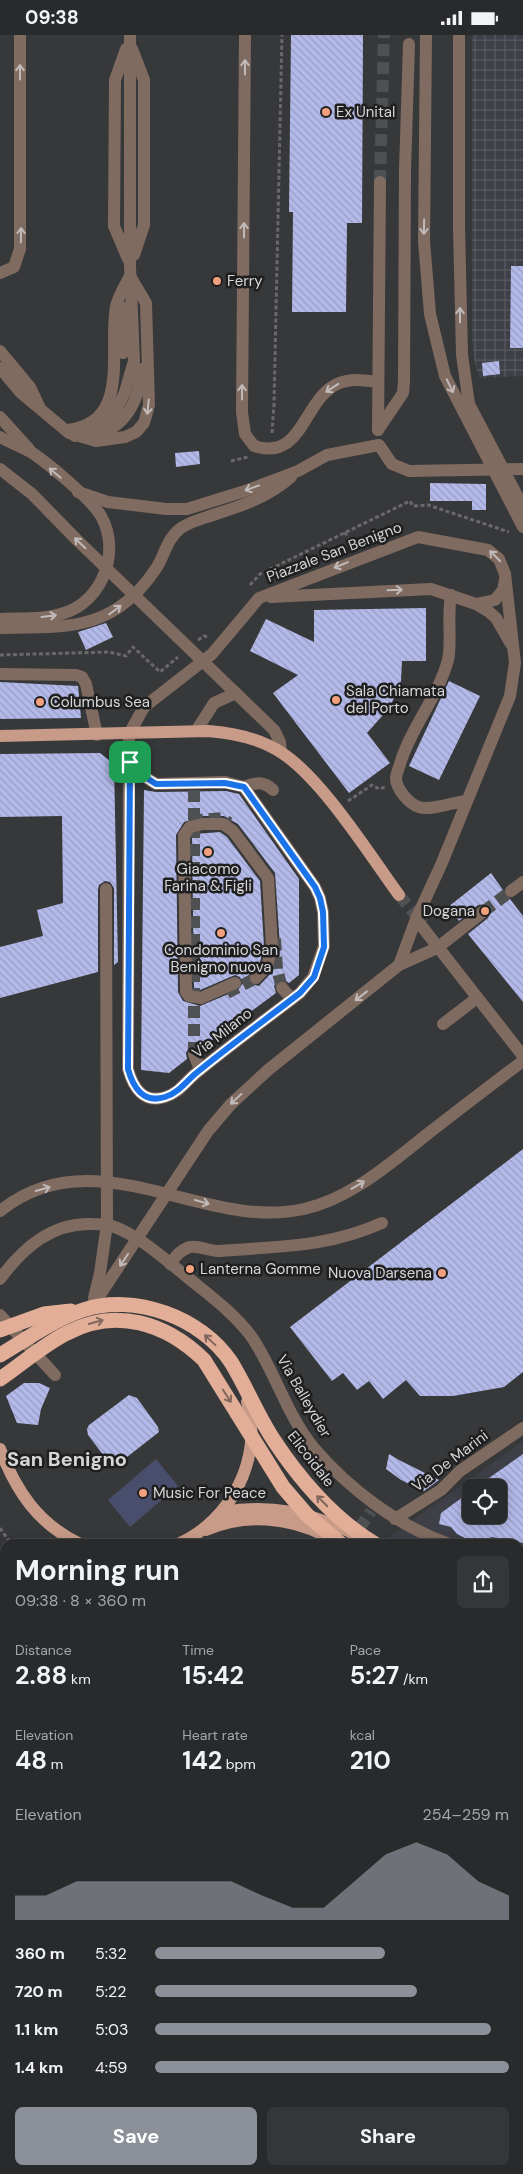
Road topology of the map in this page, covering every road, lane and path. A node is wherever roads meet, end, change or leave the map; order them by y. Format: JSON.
{"nodes":[{"id":1,"x":20,"y":35,"type":"edge"},
{"id":2,"x":245,"y":35,"type":"edge"},
{"id":3,"x":282,"y":35,"type":"edge"},
{"id":4,"x":426,"y":35,"type":"edge"},
{"id":5,"x":459,"y":35,"type":"edge"},
{"id":6,"x":129,"y":37,"type":"edge"},
{"id":7,"x":409,"y":44,"type":"dead end"},
{"id":8,"x":380,"y":182,"type":"tunnel mouth"},
{"id":9,"x":130,"y":271,"type":"junction"},
{"id":10,"x":0,"y":273,"type":"edge"},
{"id":11,"x":0,"y":351,"type":"edge"},
{"id":12,"x":0,"y":368,"type":"edge"},
{"id":13,"x":378,"y":381,"type":"junction"},
{"id":14,"x":40,"y":409,"type":"junction"},
{"id":15,"x":0,"y":417,"type":"edge"},
{"id":16,"x":378,"y":430,"type":"junction"},
{"id":17,"x":72,"y":434,"type":"junction"},
{"id":18,"x":0,"y":437,"type":"edge"},
{"id":19,"x":379,"y":445,"type":"junction"},
{"id":20,"x":270,"y":449,"type":"junction"},
{"id":21,"x":34,"y":454,"type":"junction"},
{"id":22,"x":231,"y":461,"type":"dead end"},
{"id":23,"x":0,"y":469,"type":"edge"},
{"id":24,"x":523,"y":469,"type":"edge"},
{"id":25,"x":298,"y":471,"type":"junction"},
{"id":26,"x":78,"y":492,"type":"junction"},
{"id":27,"x":523,"y":507,"type":"edge"},
{"id":28,"x":520,"y":531,"type":"edge"},
{"id":29,"x":505,"y":574,"type":"junction"},
{"id":30,"x":247,"y":589,"type":"dead end"},
{"id":31,"x":451,"y":595,"type":"junction"},
{"id":32,"x":259,"y":597,"type":"junction"},
{"id":33,"x":476,"y":604,"type":"junction"},
{"id":34,"x":0,"y":619,"type":"edge"},
{"id":35,"x":0,"y":629,"type":"edge"},
{"id":36,"x":215,"y":631,"type":"dead end"},
{"id":37,"x":208,"y":638,"type":"dead end"},
{"id":38,"x":515,"y":653,"type":"junction"},
{"id":39,"x":0,"y":655,"type":"edge"},
{"id":40,"x":166,"y":666,"type":"dead end"},
{"id":41,"x":0,"y":674,"type":"edge"},
{"id":42,"x":236,"y":693,"type":"junction"},
{"id":43,"x":390,"y":707,"type":"dead end"},
{"id":44,"x":420,"y":721,"type":"junction"},
{"id":45,"x":196,"y":731,"type":"junction"},
{"id":46,"x":129,"y":734,"type":"junction"},
{"id":47,"x":97,"y":735,"type":"junction"},
{"id":48,"x":0,"y":736,"type":"edge"},
{"id":49,"x":281,"y":752,"type":"junction"},
{"id":50,"x":130,"y":762,"type":"junction"},
{"id":51,"x":387,"y":785,"type":"dead end"},
{"id":52,"x":244,"y":787,"type":"junction"},
{"id":53,"x":274,"y":789,"type":"dead end"},
{"id":54,"x":350,"y":799,"type":"dead end"},
{"id":55,"x":467,"y":801,"type":"junction"},
{"id":56,"x":523,"y":882,"type":"edge"},
{"id":57,"x":106,"y":889,"type":"dead end"},
{"id":58,"x":511,"y":891,"type":"tunnel mouth"},
{"id":59,"x":399,"y":895,"type":"tunnel mouth"},
{"id":60,"x":483,"y":912,"type":"tunnel mouth"},
{"id":61,"x":416,"y":919,"type":"junction"},
{"id":62,"x":437,"y":948,"type":"junction"},
{"id":63,"x":399,"y":965,"type":"junction"},
{"id":64,"x":256,"y":978,"type":"tunnel mouth"},
{"id":65,"x":235,"y":983,"type":"tunnel mouth"},
{"id":66,"x":282,"y":988,"type":"tunnel mouth"},
{"id":67,"x":477,"y":998,"type":"junction"},
{"id":68,"x":292,"y":999,"type":"junction"},
{"id":69,"x":443,"y":1024,"type":"dead end"},
{"id":70,"x":194,"y":1054,"type":"tunnel mouth"},
{"id":71,"x":523,"y":1056,"type":"edge"},
{"id":72,"x":523,"y":1061,"type":"edge"},
{"id":73,"x":200,"y":1070,"type":"junction"},
{"id":74,"x":0,"y":1211,"type":"edge"},
{"id":75,"x":382,"y":1223,"type":"dead end"},
{"id":76,"x":170,"y":1264,"type":"junction"},
{"id":77,"x":0,"y":1279,"type":"edge"},
{"id":78,"x":87,"y":1309,"type":"junction"},
{"id":79,"x":0,"y":1315,"type":"edge"},
{"id":80,"x":0,"y":1330,"type":"edge"},
{"id":81,"x":0,"y":1355,"type":"edge"},
{"id":82,"x":55,"y":1375,"type":"dead end"},
{"id":83,"x":240,"y":1378,"type":"junction"},
{"id":84,"x":0,"y":1379,"type":"edge"},
{"id":85,"x":523,"y":1428,"type":"edge"},
{"id":86,"x":252,"y":1434,"type":"junction"},
{"id":87,"x":0,"y":1449,"type":"edge"},
{"id":88,"x":222,"y":1512,"type":"junction"},
{"id":89,"x":307,"y":1515,"type":"junction"},
{"id":90,"x":395,"y":1519,"type":"junction"},
{"id":91,"x":0,"y":1528,"type":"edge"},
{"id":92,"x":197,"y":1535,"type":"junction"},
{"id":93,"x":8,"y":1539,"type":"edge"},
{"id":94,"x":71,"y":1539,"type":"edge"},
{"id":95,"x":189,"y":1539,"type":"edge"},
{"id":96,"x":333,"y":1539,"type":"edge"},
{"id":97,"x":336,"y":1539,"type":"edge"},
{"id":98,"x":366,"y":1539,"type":"edge"},
{"id":99,"x":368,"y":1539,"type":"edge"},
{"id":100,"x":435,"y":1539,"type":"edge"}],
"edges":[{"from":10,"to":1,"type":"street","one_way":true},
{"from":20,"to":2,"type":"street","one_way":true},
{"from":3,"to":20,"type":"path"},
{"from":4,"to":28,"type":"street","one_way":true},
{"from":27,"to":5,"type":"street","one_way":true},
{"from":6,"to":9,"type":"street"},
{"from":7,"to":16,"type":"street"},
{"from":8,"to":13,"type":"street"},
{"from":9,"to":17,"type":"street"},
{"from":9,"to":17,"type":"street"},
{"from":9,"to":17,"type":"street","one_way":true},
{"from":11,"to":14,"type":"street"},
{"from":12,"to":14,"type":"street"},
{"from":13,"to":16,"type":"street"},
{"from":13,"to":20,"type":"street","one_way":true},
{"from":14,"to":17,"type":"street"},
{"from":15,"to":21,"type":"street"},
{"from":16,"to":19,"type":"street"},
{"from":18,"to":21,"type":"street"},
{"from":19,"to":24,"type":"street"},
{"from":19,"to":25,"type":"street"},
{"from":20,"to":22,"type":"path"},
{"from":26,"to":21,"type":"street","one_way":true},
{"from":42,"to":23,"type":"street","one_way":true},
{"from":25,"to":26,"type":"street","one_way":true},
{"from":35,"to":25,"type":"street","one_way":true},
{"from":34,"to":26,"type":"street","one_way":true},
{"from":28,"to":30,"type":"path"},
{"from":29,"to":32,"type":"street","name":"Piazzale San Benigno","one_way":true},
{"from":29,"to":33,"type":"street"},
{"from":29,"to":38,"type":"street","name":"Piazzale San Benigno"},
{"from":32,"to":31,"type":"street","name":"Piazzale San Benigno","one_way":true},
{"from":31,"to":33,"type":"street","name":"Piazzale San Benigno"},
{"from":31,"to":44,"type":"street"},
{"from":32,"to":46,"type":"street"},
{"from":33,"to":38,"type":"street","name":"Piazzale San Benigno"},
{"from":36,"to":37,"type":"path"},
{"from":38,"to":55,"type":"street"},
{"from":39,"to":40,"type":"path"},
{"from":41,"to":47,"type":"street"},
{"from":42,"to":45,"type":"street"},
{"from":42,"to":49,"type":"street"},
{"from":43,"to":44,"type":"path"},
{"from":44,"to":55,"type":"street"},
{"from":45,"to":46,"type":"main road"},
{"from":45,"to":49,"type":"main road"},
{"from":46,"to":47,"type":"main road"},
{"from":46,"to":50,"type":"street","name":"Via Milano"},
{"from":47,"to":48,"type":"main road"},
{"from":49,"to":59,"type":"main road"},
{"from":50,"to":52,"type":"street"},
{"from":50,"to":73,"type":"street","name":"Via Milano"},
{"from":51,"to":54,"type":"path"},
{"from":52,"to":53,"type":"street"},
{"from":52,"to":68,"type":"street","name":"Via Milano"},
{"from":55,"to":61,"type":"street"},
{"from":56,"to":58,"type":"street"},
{"from":57,"to":78,"type":"street"},
{"from":60,"to":62,"type":"street"},
{"from":61,"to":62,"type":"street"},
{"from":61,"to":63,"type":"street"},
{"from":62,"to":63,"type":"street"},
{"from":62,"to":67,"type":"street"},
{"from":63,"to":78,"type":"street","one_way":true},
{"from":64,"to":65,"type":"street"},
{"from":66,"to":68,"type":"street"},
{"from":67,"to":69,"type":"street"},
{"from":67,"to":71,"type":"street"},
{"from":68,"to":73,"type":"street","name":"Via Milano"},
{"from":70,"to":73,"type":"street"},
{"from":74,"to":72,"type":"street","one_way":true},
{"from":75,"to":76,"type":"street"},
{"from":76,"to":77,"type":"street","name":"Via Balleydier"},
{"from":76,"to":90,"type":"street","name":"Via Balleydier"},
{"from":78,"to":80,"type":"highway"},
{"from":78,"to":81,"type":"highway","name":"Elicoidale"},
{"from":83,"to":78,"type":"highway","name":"Elicoidale","one_way":true},
{"from":79,"to":82,"type":"street"},
{"from":83,"to":86,"type":"main road","name":"Elicoidale"},
{"from":99,"to":83,"type":"highway","name":"Elicoidale","one_way":true},
{"from":84,"to":86,"type":"highway","one_way":true},
{"from":85,"to":90,"type":"street","name":"Via De Marini"},
{"from":86,"to":88,"type":"main road","name":"Elicoidale"},
{"from":86,"to":89,"type":"highway","name":"Elicoidale"},
{"from":87,"to":94,"type":"main road"},
{"from":88,"to":89,"type":"main road"},
{"from":88,"to":92,"type":"main road","name":"Elicoidale"},
{"from":89,"to":97,"type":"highway","name":"Elicoidale"},
{"from":89,"to":98,"type":"main road"},
{"from":90,"to":100,"type":"street","name":"Via Balleydier"},
{"from":91,"to":93,"type":"path"},
{"from":92,"to":95,"type":"main road","name":"Elicoidale"},
{"from":92,"to":96,"type":"main road"}]}
